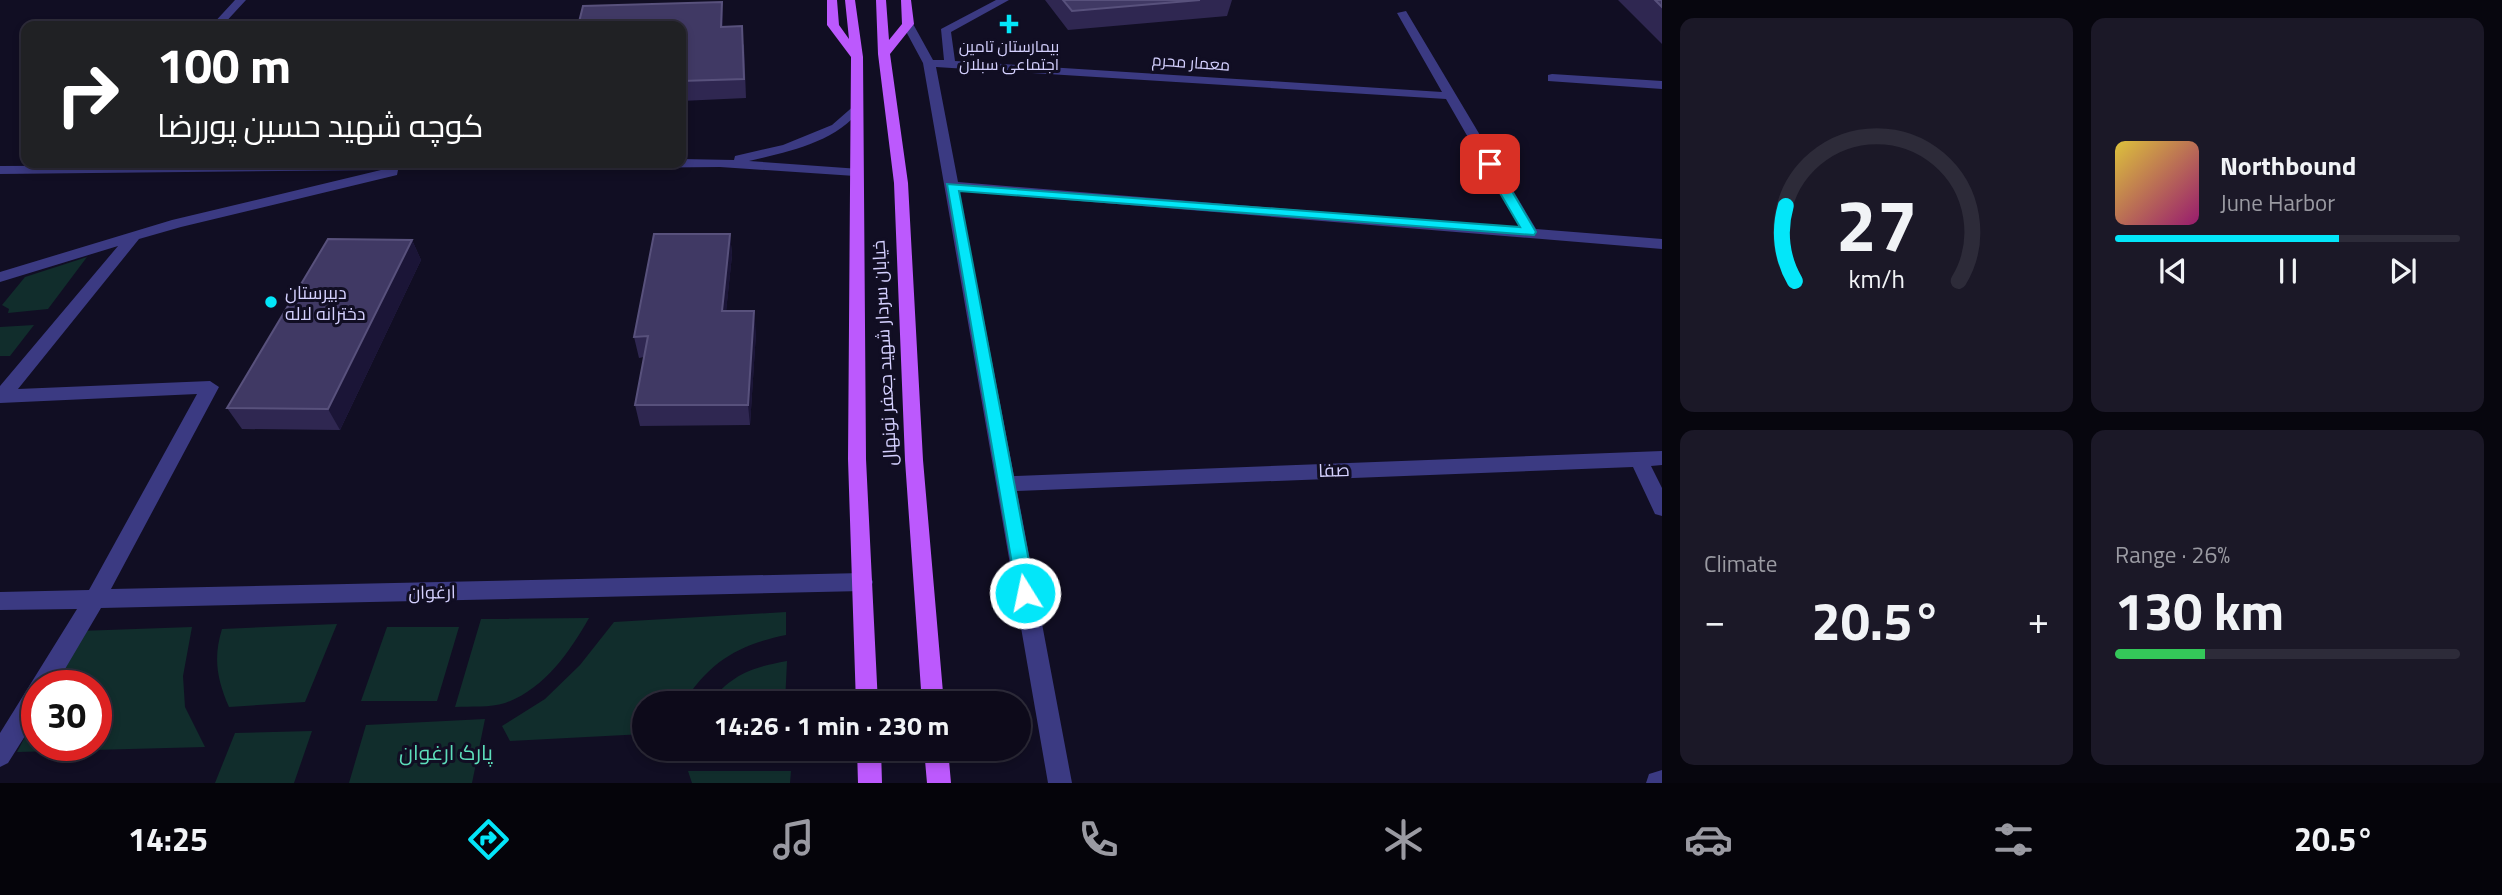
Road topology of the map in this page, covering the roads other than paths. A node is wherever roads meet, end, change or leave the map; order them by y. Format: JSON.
{"nodes":[{"id":1,"x":241,"y":0,"type":"edge"},
{"id":2,"x":832,"y":0,"type":"edge"},
{"id":3,"x":850,"y":0,"type":"edge"},
{"id":4,"x":881,"y":0,"type":"edge"},
{"id":5,"x":906,"y":0,"type":"edge"},
{"id":6,"x":1004,"y":0,"type":"edge"},
{"id":7,"x":1402,"y":13,"type":"dead end"},
{"id":8,"x":221,"y":21,"type":"edge"},
{"id":9,"x":908,"y":24,"type":"junction"},
{"id":10,"x":884,"y":54,"type":"junction"},
{"id":11,"x":857,"y":57,"type":"junction"},
{"id":12,"x":929,"y":63,"type":"junction"},
{"id":13,"x":950,"y":64,"type":"junction"},
{"id":14,"x":1552,"y":78,"type":"dead end"},
{"id":15,"x":1662,"y":85,"type":"edge"},
{"id":16,"x":1450,"y":96,"type":"junction"},
{"id":17,"x":856,"y":108,"type":"junction"},
{"id":18,"x":686,"y":163,"type":"edge"},
{"id":19,"x":720,"y":163,"type":"junction"},
{"id":20,"x":53,"y":168,"type":"edge"},
{"id":21,"x":406,"y":168,"type":"edge"},
{"id":22,"x":0,"y":170,"type":"edge"},
{"id":23,"x":855,"y":172,"type":"junction"},
{"id":24,"x":952,"y":186,"type":"junction"},
{"id":25,"x":1530,"y":232,"type":"junction"},
{"id":26,"x":135,"y":235,"type":"junction"},
{"id":27,"x":1662,"y":244,"type":"edge"},
{"id":28,"x":0,"y":277,"type":"edge"},
{"id":29,"x":1,"y":396,"type":"edge"},
{"id":30,"x":1639,"y":458,"type":"junction"},
{"id":31,"x":1662,"y":458,"type":"edge"},
{"id":32,"x":1005,"y":484,"type":"junction"},
{"id":33,"x":1662,"y":508,"type":"edge"},
{"id":34,"x":863,"y":582,"type":"junction"},
{"id":35,"x":95,"y":599,"type":"junction"},
{"id":36,"x":0,"y":601,"type":"edge"},
{"id":37,"x":52,"y":670,"type":"edge"},
{"id":38,"x":867,"y":691,"type":"edge"},
{"id":39,"x":932,"y":691,"type":"edge"},
{"id":40,"x":21,"y":721,"type":"edge"},
{"id":41,"x":0,"y":755,"type":"edge"},
{"id":42,"x":869,"y":761,"type":"edge"},
{"id":43,"x":937,"y":761,"type":"edge"},
{"id":44,"x":870,"y":783,"type":"edge"},
{"id":45,"x":939,"y":783,"type":"edge"},
{"id":46,"x":1060,"y":783,"type":"edge"}],
"edges":[{"from":1,"to":8,"type":"street"},
{"from":2,"to":11,"type":"main road"},
{"from":3,"to":11,"type":"main road","name":"خیابان سردار شهید جعفر نونهال"},
{"from":4,"to":10,"type":"main road","name":"خیابان سردار شهید جعفر نونهال"},
{"from":5,"to":9,"type":"main road"},
{"from":6,"to":13,"type":"street"},
{"from":7,"to":16,"type":"street"},
{"from":9,"to":10,"type":"main road"},
{"from":9,"to":12,"type":"street"},
{"from":10,"to":39,"type":"main road","name":"خیابان سردار شهید جعفر نونهال"},
{"from":11,"to":17,"type":"main road","name":"خیابان سردار شهید جعفر نونهال"},
{"from":12,"to":13,"type":"street","name":"معمار محرم"},
{"from":12,"to":24,"type":"street"},
{"from":13,"to":16,"type":"street","name":"معمار محرم"},
{"from":14,"to":15,"type":"street"},
{"from":16,"to":25,"type":"street"},
{"from":17,"to":19,"type":"street"},
{"from":17,"to":23,"type":"main road","name":"خیابان سردار شهید جعفر نونهال"},
{"from":18,"to":19,"type":"street"},
{"from":19,"to":23,"type":"street"},
{"from":20,"to":22,"type":"street"},
{"from":21,"to":26,"type":"street"},
{"from":23,"to":34,"type":"main road","name":"خیابان سردار شهید جعفر نونهال"},
{"from":24,"to":25,"type":"street"},
{"from":24,"to":32,"type":"street"},
{"from":25,"to":27,"type":"street"},
{"from":26,"to":28,"type":"street"},
{"from":26,"to":29,"type":"street"},
{"from":29,"to":35,"type":"street"},
{"from":30,"to":31,"type":"street","name":"صفا"},
{"from":30,"to":32,"type":"street","name":"صفا"},
{"from":30,"to":33,"type":"street"},
{"from":32,"to":46,"type":"street"},
{"from":34,"to":35,"type":"street","name":"ارغوان"},
{"from":34,"to":38,"type":"main road","name":"خیابان سردار شهید جعفر نونهال"},
{"from":35,"to":36,"type":"street","name":"ارغوان"},
{"from":35,"to":37,"type":"street"},
{"from":40,"to":41,"type":"street"},
{"from":42,"to":44,"type":"main road"},
{"from":43,"to":45,"type":"main road"}]}
